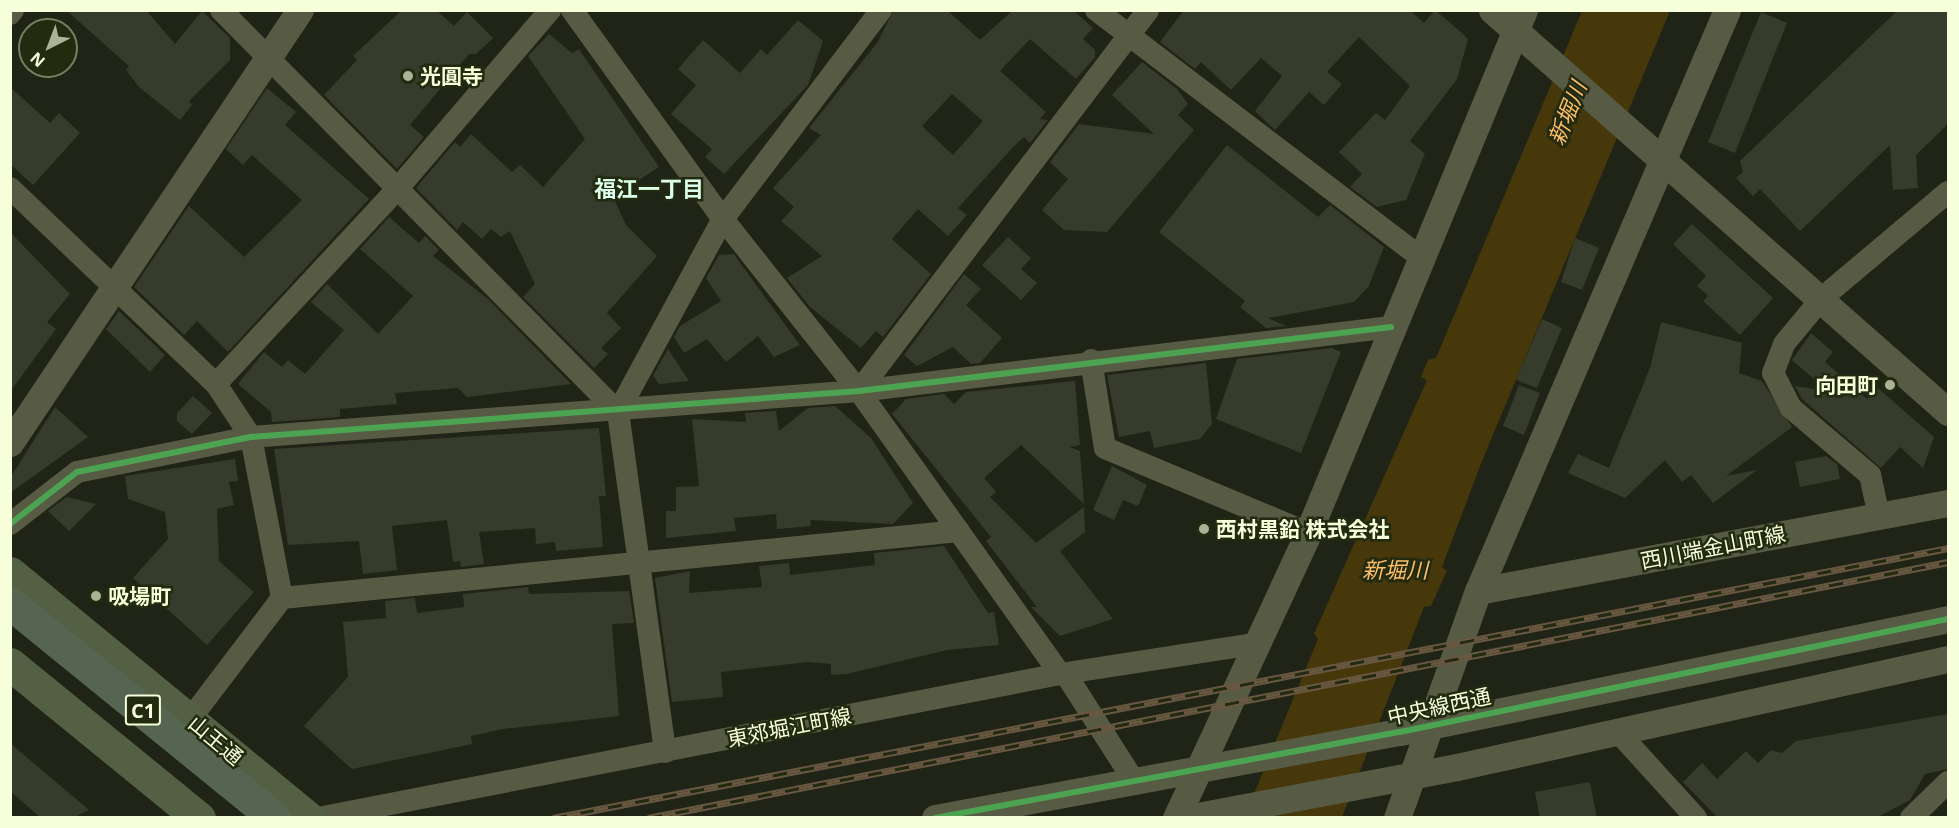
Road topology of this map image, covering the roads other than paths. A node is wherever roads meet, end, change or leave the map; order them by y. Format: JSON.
{"nodes":[{"id":1,"x":221,"y":10,"type":"edge"},
{"id":2,"x":300,"y":10,"type":"edge"},
{"id":3,"x":550,"y":10,"type":"edge"},
{"id":4,"x":572,"y":10,"type":"edge"},
{"id":5,"x":881,"y":10,"type":"edge"},
{"id":6,"x":1096,"y":10,"type":"edge"},
{"id":7,"x":1148,"y":10,"type":"edge"},
{"id":8,"x":1492,"y":10,"type":"edge"},
{"id":9,"x":1727,"y":10,"type":"edge"},
{"id":10,"x":1520,"y":20,"type":"edge"},
{"id":11,"x":1130,"y":34,"type":"junction"},
{"id":12,"x":266,"y":55,"type":"junction"},
{"id":13,"x":1666,"y":160,"type":"junction"},
{"id":14,"x":399,"y":187,"type":"junction"},
{"id":15,"x":10,"y":188,"type":"edge"},
{"id":16,"x":1948,"y":192,"type":"edge"},
{"id":17,"x":723,"y":219,"type":"junction"},
{"id":18,"x":1419,"y":256,"type":"junction"},
{"id":19,"x":113,"y":288,"type":"junction"},
{"id":20,"x":1822,"y":298,"type":"junction"},
{"id":21,"x":1391,"y":327,"type":"junction"},
{"id":22,"x":1091,"y":360,"type":"junction"},
{"id":23,"x":216,"y":384,"type":"junction"},
{"id":24,"x":859,"y":391,"type":"junction"},
{"id":25,"x":618,"y":412,"type":"junction"},
{"id":26,"x":1948,"y":412,"type":"edge"},
{"id":27,"x":251,"y":437,"type":"junction"},
{"id":28,"x":10,"y":443,"type":"edge"},
{"id":29,"x":1948,"y":503,"type":"edge"},
{"id":30,"x":1879,"y":516,"type":"junction"},
{"id":31,"x":10,"y":524,"type":"edge"},
{"id":32,"x":959,"y":531,"type":"junction"},
{"id":33,"x":1308,"y":533,"type":"junction"},
{"id":34,"x":640,"y":566,"type":"junction"},
{"id":35,"x":10,"y":573,"type":"edge"},
{"id":36,"x":1478,"y":591,"type":"junction"},
{"id":37,"x":282,"y":598,"type":"junction"},
{"id":38,"x":10,"y":603,"type":"edge"},
{"id":39,"x":1948,"y":619,"type":"edge"},
{"id":40,"x":1260,"y":643,"type":"junction"},
{"id":41,"x":1948,"y":659,"type":"edge"},
{"id":42,"x":10,"y":664,"type":"edge"},
{"id":43,"x":1062,"y":673,"type":"junction"},
{"id":44,"x":190,"y":719,"type":"junction"},
{"id":45,"x":1428,"y":726,"type":"junction"},
{"id":46,"x":1618,"y":733,"type":"junction"},
{"id":47,"x":665,"y":752,"type":"junction"},
{"id":48,"x":1200,"y":768,"type":"junction"},
{"id":49,"x":1396,"y":779,"type":"junction"},
{"id":50,"x":1134,"y":781,"type":"junction"},
{"id":51,"x":1948,"y":782,"type":"edge"},
{"id":52,"x":199,"y":818,"type":"edge"},
{"id":53,"x":275,"y":818,"type":"edge"},
{"id":54,"x":308,"y":818,"type":"edge"},
{"id":55,"x":318,"y":818,"type":"edge"},
{"id":56,"x":935,"y":818,"type":"edge"},
{"id":57,"x":1176,"y":818,"type":"edge"},
{"id":58,"x":1187,"y":818,"type":"edge"},
{"id":59,"x":1397,"y":818,"type":"edge"},
{"id":60,"x":1696,"y":818,"type":"edge"},
{"id":61,"x":1911,"y":818,"type":"edge"}],
"edges":[{"from":1,"to":12,"type":"street"},
{"from":2,"to":12,"type":"street"},
{"from":3,"to":14,"type":"street"},
{"from":4,"to":17,"type":"street"},
{"from":5,"to":17,"type":"street"},
{"from":6,"to":11,"type":"street"},
{"from":7,"to":11,"type":"street"},
{"from":8,"to":10,"type":"street"},
{"from":9,"to":13,"type":"street"},
{"from":10,"to":13,"type":"street"},
{"from":10,"to":18,"type":"street"},
{"from":11,"to":18,"type":"street"},
{"from":11,"to":24,"type":"street"},
{"from":12,"to":14,"type":"street"},
{"from":12,"to":19,"type":"street"},
{"from":13,"to":20,"type":"street"},
{"from":13,"to":36,"type":"street"},
{"from":14,"to":23,"type":"street"},
{"from":14,"to":25,"type":"street"},
{"from":15,"to":19,"type":"street"},
{"from":16,"to":20,"type":"street"},
{"from":17,"to":24,"type":"street"},
{"from":17,"to":25,"type":"street"},
{"from":18,"to":21,"type":"street"},
{"from":19,"to":23,"type":"street"},
{"from":19,"to":28,"type":"street"},
{"from":20,"to":26,"type":"street"},
{"from":20,"to":30,"type":"street"},
{"from":21,"to":22,"type":"street"},
{"from":21,"to":33,"type":"street"},
{"from":22,"to":24,"type":"street"},
{"from":22,"to":33,"type":"street"},
{"from":23,"to":27,"type":"street"},
{"from":24,"to":25,"type":"street"},
{"from":24,"to":32,"type":"street"},
{"from":25,"to":27,"type":"street"},
{"from":25,"to":34,"type":"street"},
{"from":27,"to":31,"type":"street"},
{"from":27,"to":37,"type":"street"},
{"from":29,"to":30,"type":"street","name":"西川端金山町線"},
{"from":30,"to":36,"type":"street","name":"西川端金山町線"},
{"from":32,"to":34,"type":"street"},
{"from":32,"to":43,"type":"street"},
{"from":33,"to":40,"type":"street"},
{"from":34,"to":37,"type":"street"},
{"from":34,"to":47,"type":"street"},
{"from":35,"to":44,"type":"main road","name":"山王通"},
{"from":36,"to":45,"type":"street"},
{"from":37,"to":44,"type":"street"},
{"from":38,"to":53,"type":"highway","number":"C1"},
{"from":39,"to":45,"type":"street","name":"中央線西通"},
{"from":40,"to":43,"type":"street","name":"東郊堀江町線"},
{"from":40,"to":48,"type":"street"},
{"from":41,"to":46,"type":"street"},
{"from":42,"to":52,"type":"main road"},
{"from":43,"to":47,"type":"street","name":"東郊堀江町線"},
{"from":43,"to":50,"type":"street"},
{"from":44,"to":54,"type":"main road","name":"山王通"},
{"from":45,"to":48,"type":"street","name":"中央線西通"},
{"from":45,"to":49,"type":"street"},
{"from":46,"to":49,"type":"street"},
{"from":46,"to":60,"type":"street"},
{"from":47,"to":55,"type":"street","name":"東郊堀江町線"},
{"from":48,"to":50,"type":"street","name":"中央線西通"},
{"from":48,"to":57,"type":"street"},
{"from":49,"to":58,"type":"street"},
{"from":49,"to":59,"type":"street"},
{"from":50,"to":56,"type":"street","name":"中央線西通"},
{"from":51,"to":61,"type":"street"}]}
